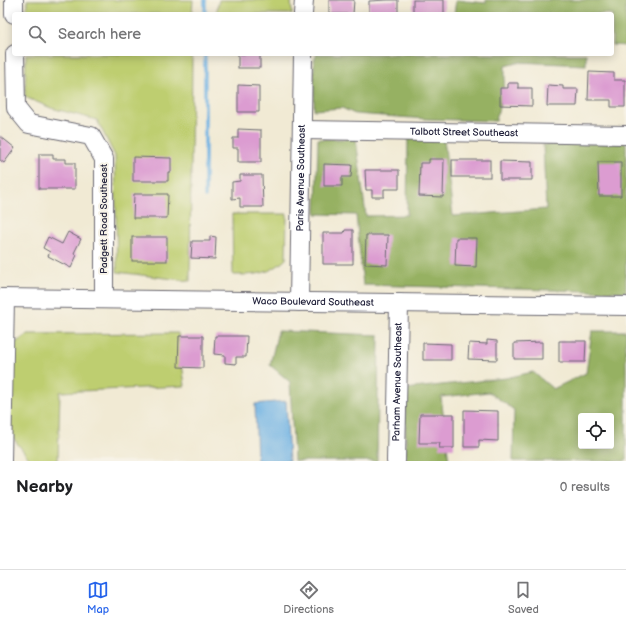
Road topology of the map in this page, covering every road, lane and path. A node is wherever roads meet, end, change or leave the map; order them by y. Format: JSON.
{"nodes":[{"id":1,"x":14,"y":0,"type":"edge"},
{"id":2,"x":304,"y":0,"type":"edge"},
{"id":3,"x":14,"y":12,"type":"edge"},
{"id":4,"x":304,"y":12,"type":"edge"},
{"id":5,"x":15,"y":56,"type":"edge"},
{"id":6,"x":303,"y":56,"type":"edge"},
{"id":7,"x":302,"y":130,"type":"junction"},
{"id":8,"x":626,"y":135,"type":"edge"},
{"id":9,"x":2,"y":298,"type":"edge"},
{"id":10,"x":104,"y":299,"type":"junction"},
{"id":11,"x":299,"y":302,"type":"junction"},
{"id":12,"x":399,"y":303,"type":"junction"},
{"id":13,"x":626,"y":306,"type":"edge"},
{"id":14,"x":2,"y":461,"type":"edge"},
{"id":15,"x":396,"y":461,"type":"edge"}],
"edges":[{"from":1,"to":3,"type":"street"},
{"from":2,"to":4,"type":"street"},
{"from":5,"to":10,"type":"street","name":"Padgett Road Southeast"},
{"from":6,"to":7,"type":"street","name":"Paris Avenue Southeast"},
{"from":7,"to":8,"type":"street","name":"Talbott Street Southeast"},
{"from":7,"to":11,"type":"street","name":"Paris Avenue Southeast"},
{"from":9,"to":10,"type":"street","name":"Waco Boulevard Southeast"},
{"from":9,"to":14,"type":"street"},
{"from":10,"to":11,"type":"street","name":"Waco Boulevard Southeast"},
{"from":11,"to":12,"type":"street","name":"Waco Boulevard Southeast"},
{"from":12,"to":13,"type":"street","name":"Waco Boulevard Southeast"},
{"from":12,"to":15,"type":"street","name":"Parham Avenue Southeast"}]}
